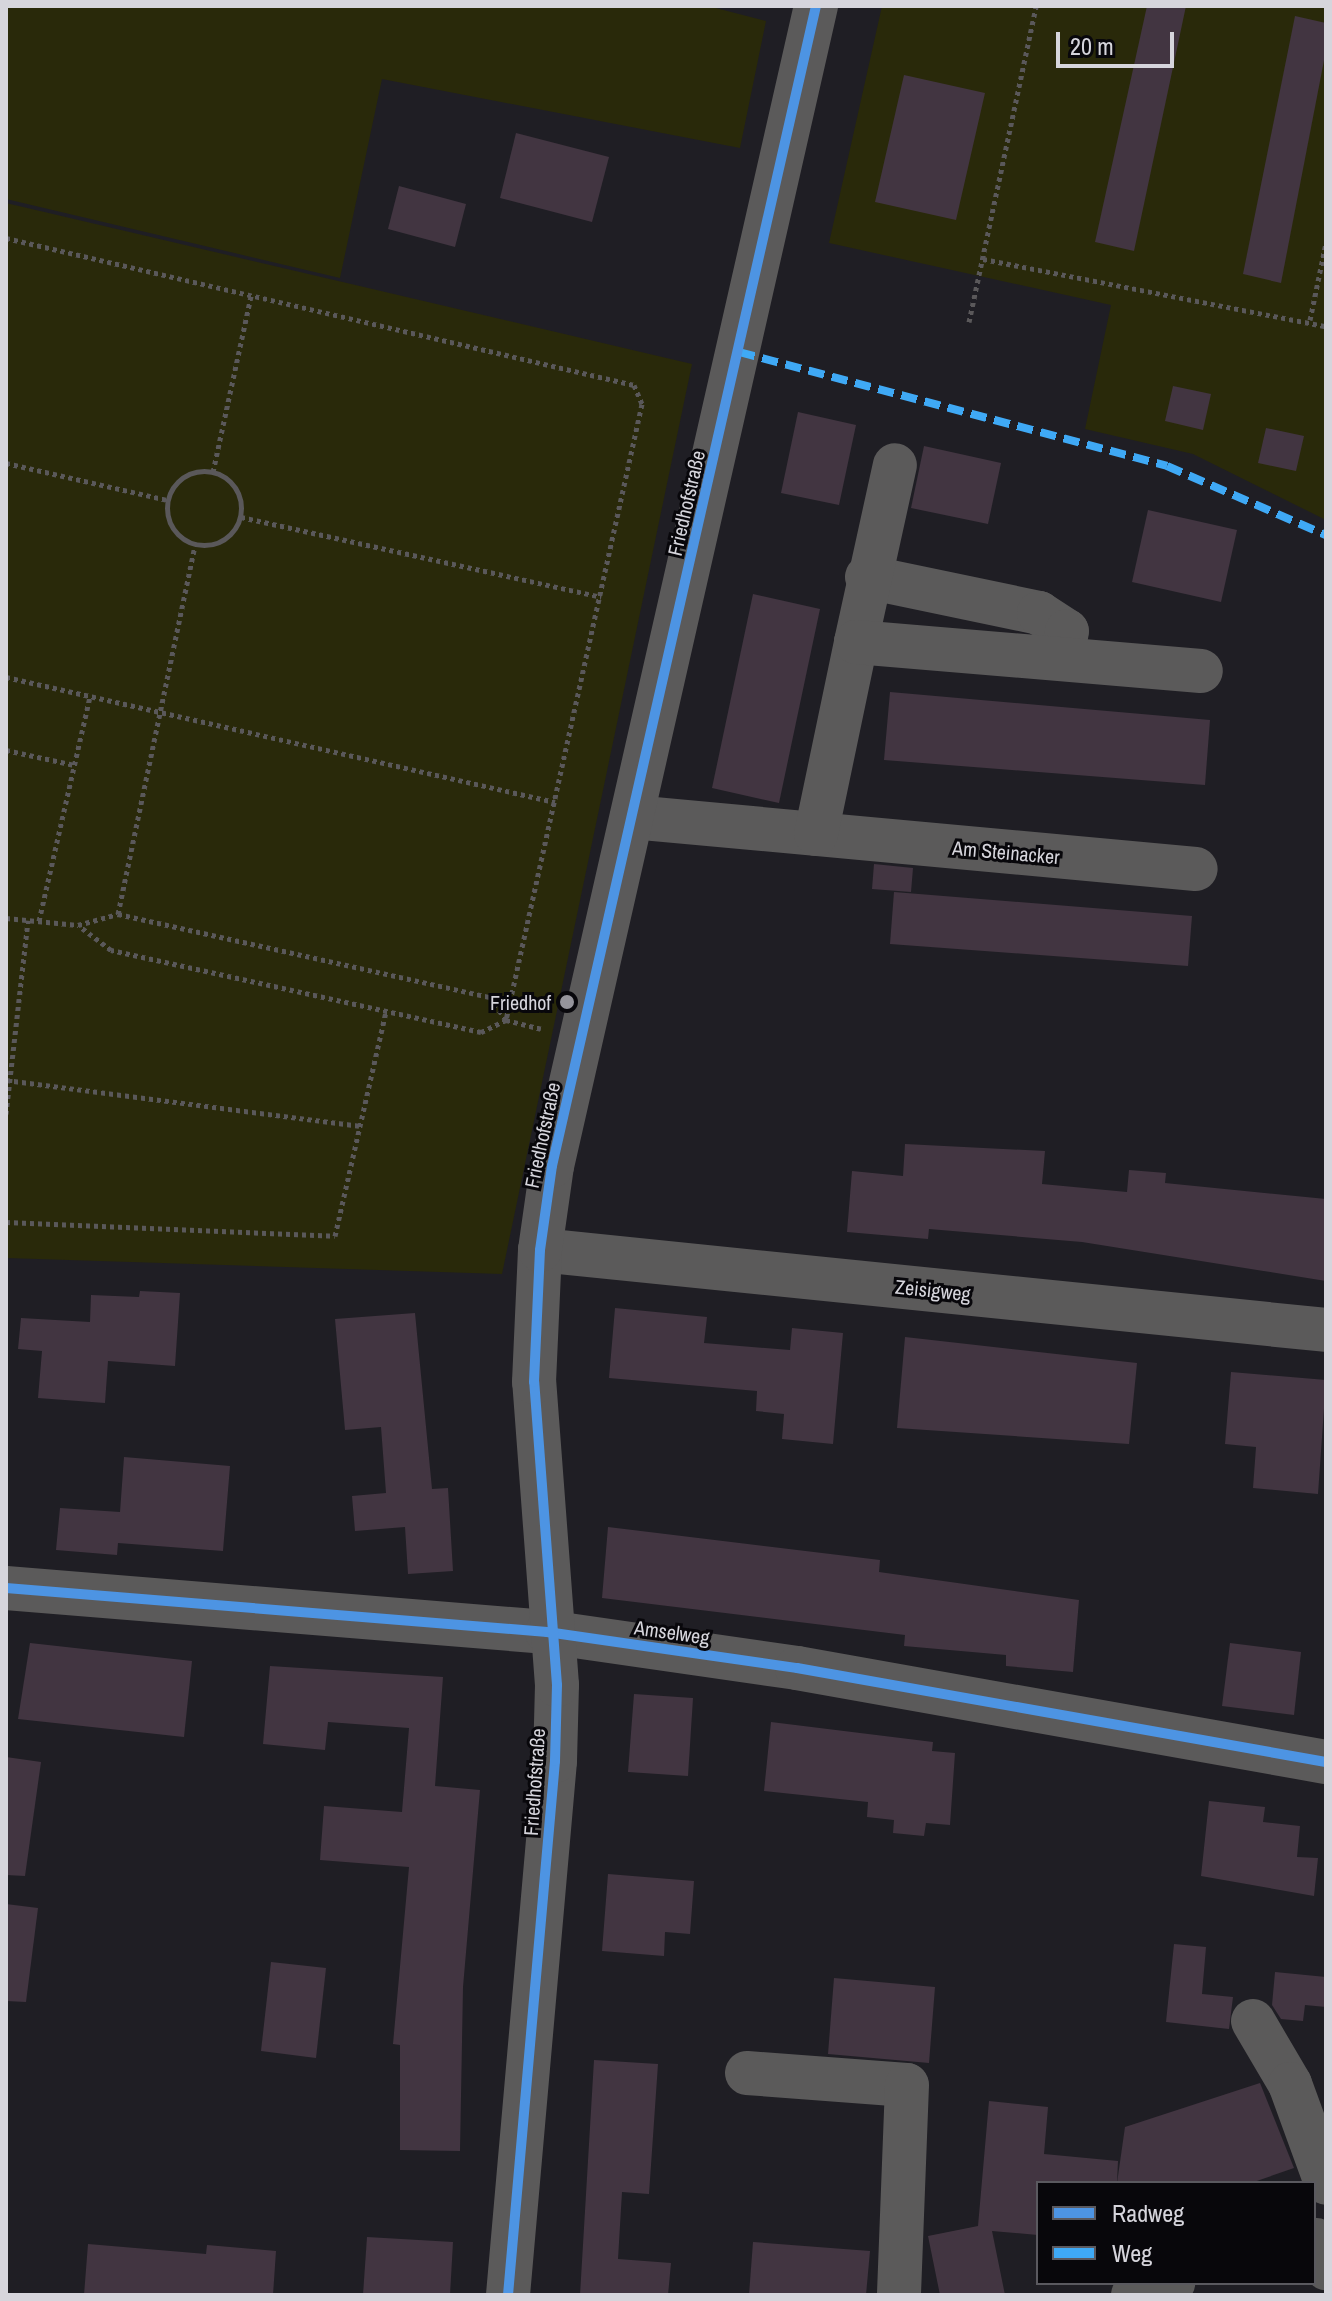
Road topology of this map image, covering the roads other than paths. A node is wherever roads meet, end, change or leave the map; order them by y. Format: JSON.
{"nodes":[{"id":1,"x":816,"y":6,"type":"edge"},
{"id":2,"x":895,"y":465,"type":"dead end"},
{"id":3,"x":867,"y":577,"type":"junction"},
{"id":4,"x":856,"y":642,"type":"junction"},
{"id":5,"x":1062,"y":658,"type":"junction"},
{"id":6,"x":1201,"y":671,"type":"dead end"},
{"id":7,"x":632,"y":817,"type":"junction"},
{"id":8,"x":816,"y":834,"type":"junction"},
{"id":9,"x":1196,"y":869,"type":"dead end"},
{"id":10,"x":540,"y":1250,"type":"junction"},
{"id":11,"x":1326,"y":1330,"type":"edge"},
{"id":12,"x":6,"y":1588,"type":"edge"},
{"id":13,"x":547,"y":1632,"type":"junction"},
{"id":14,"x":1326,"y":1762,"type":"edge"},
{"id":15,"x":1253,"y":2021,"type":"dead end"},
{"id":16,"x":747,"y":2073,"type":"dead end"},
{"id":17,"x":1326,"y":2183,"type":"edge"},
{"id":18,"x":1166,"y":2285,"type":"edge"},
{"id":19,"x":508,"y":2295,"type":"edge"},
{"id":20,"x":899,"y":2295,"type":"edge"},
{"id":21,"x":1133,"y":2295,"type":"edge"}],
"edges":[{"from":1,"to":7,"type":"street","name":"Friedhofstraße"},
{"from":2,"to":3,"type":"street"},
{"from":3,"to":4,"type":"street"},
{"from":3,"to":5,"type":"street"},
{"from":4,"to":5,"type":"street"},
{"from":4,"to":8,"type":"street"},
{"from":5,"to":6,"type":"street"},
{"from":7,"to":8,"type":"street","name":"Am Steinacker"},
{"from":7,"to":10,"type":"street","name":"Friedhofstraße"},
{"from":8,"to":9,"type":"street","name":"Am Steinacker"},
{"from":10,"to":11,"type":"street","name":"Zeisigweg"},
{"from":10,"to":13,"type":"street","name":"Friedhofstraße"},
{"from":12,"to":13,"type":"street","name":"Amselweg"},
{"from":13,"to":14,"type":"street","name":"Amselweg"},
{"from":13,"to":19,"type":"street","name":"Friedhofstraße"},
{"from":15,"to":17,"type":"street"},
{"from":16,"to":20,"type":"street"},
{"from":18,"to":21,"type":"street"}]}
